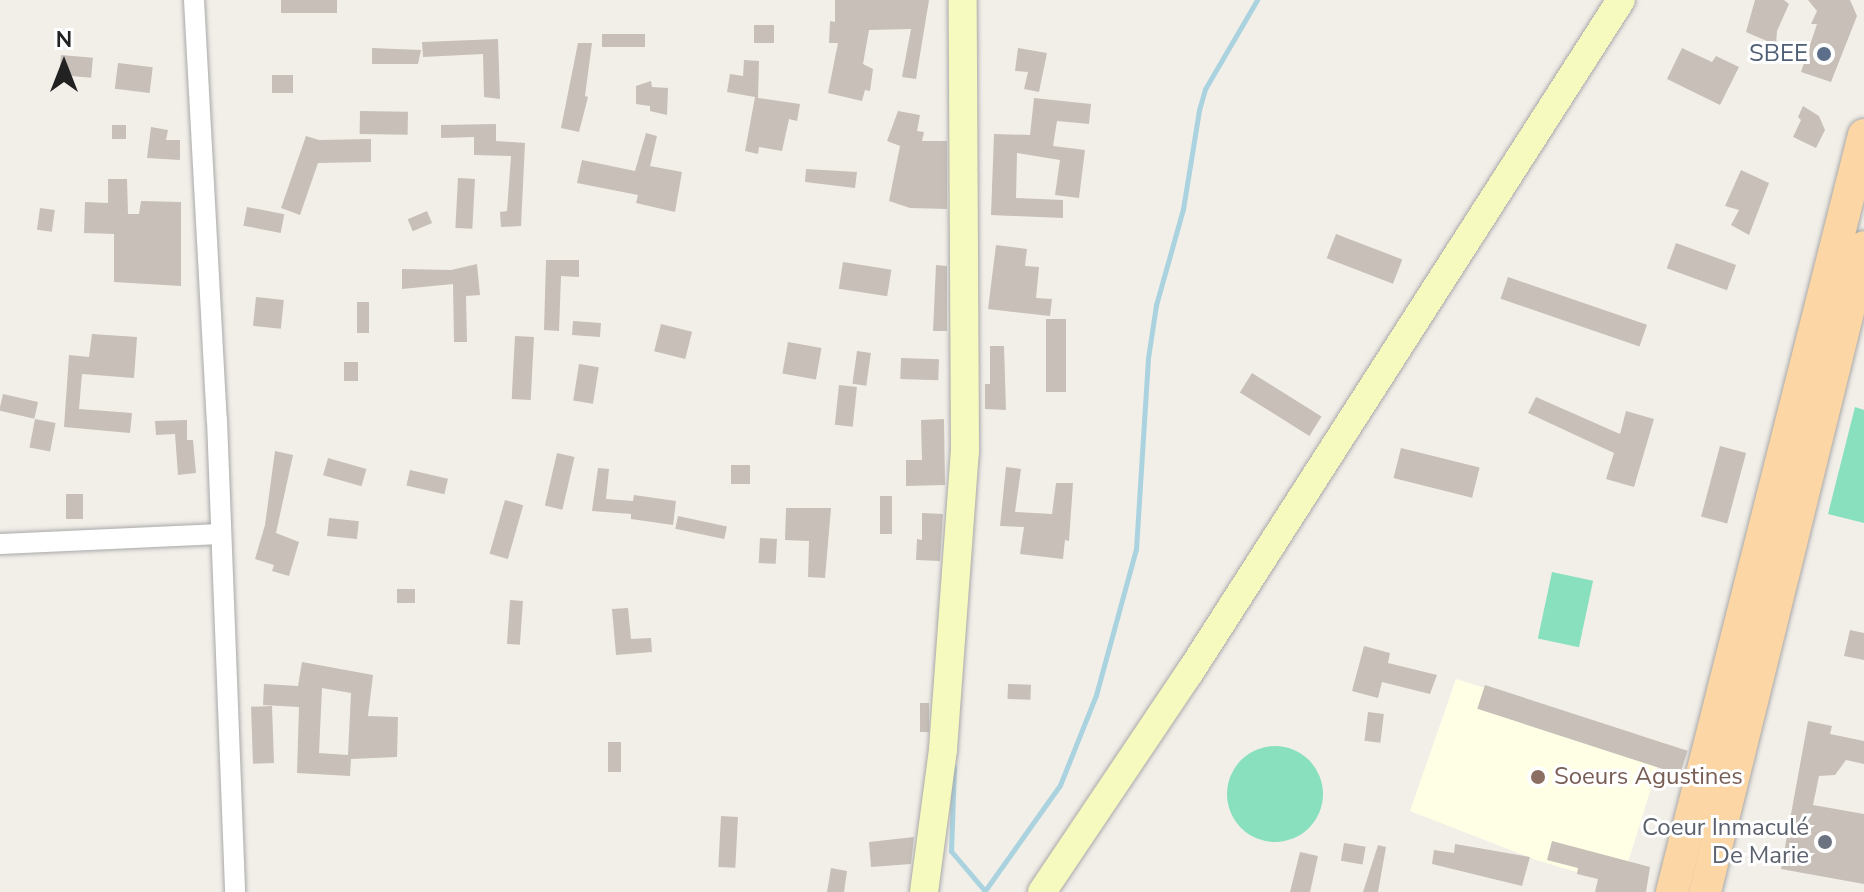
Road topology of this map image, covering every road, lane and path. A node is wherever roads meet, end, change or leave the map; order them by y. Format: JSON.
{"nodes":[{"id":1,"x":194,"y":0,"type":"edge"},
{"id":2,"x":1621,"y":0,"type":"edge"},
{"id":3,"x":964,"y":3,"type":"edge"},
{"id":4,"x":1864,"y":135,"type":"edge"},
{"id":5,"x":1864,"y":247,"type":"edge"},
{"id":6,"x":221,"y":534,"type":"junction"},
{"id":7,"x":0,"y":544,"type":"edge"},
{"id":8,"x":235,"y":892,"type":"edge"},
{"id":9,"x":924,"y":892,"type":"edge"},
{"id":10,"x":1042,"y":892,"type":"edge"},
{"id":11,"x":1672,"y":892,"type":"edge"},
{"id":12,"x":1705,"y":892,"type":"edge"}],
"edges":[{"from":1,"to":6,"type":"street"},
{"from":2,"to":10,"type":"street"},
{"from":3,"to":9,"type":"street"},
{"from":4,"to":11,"type":"main road"},
{"from":5,"to":12,"type":"main road"},
{"from":6,"to":7,"type":"street"},
{"from":6,"to":8,"type":"street"}]}
